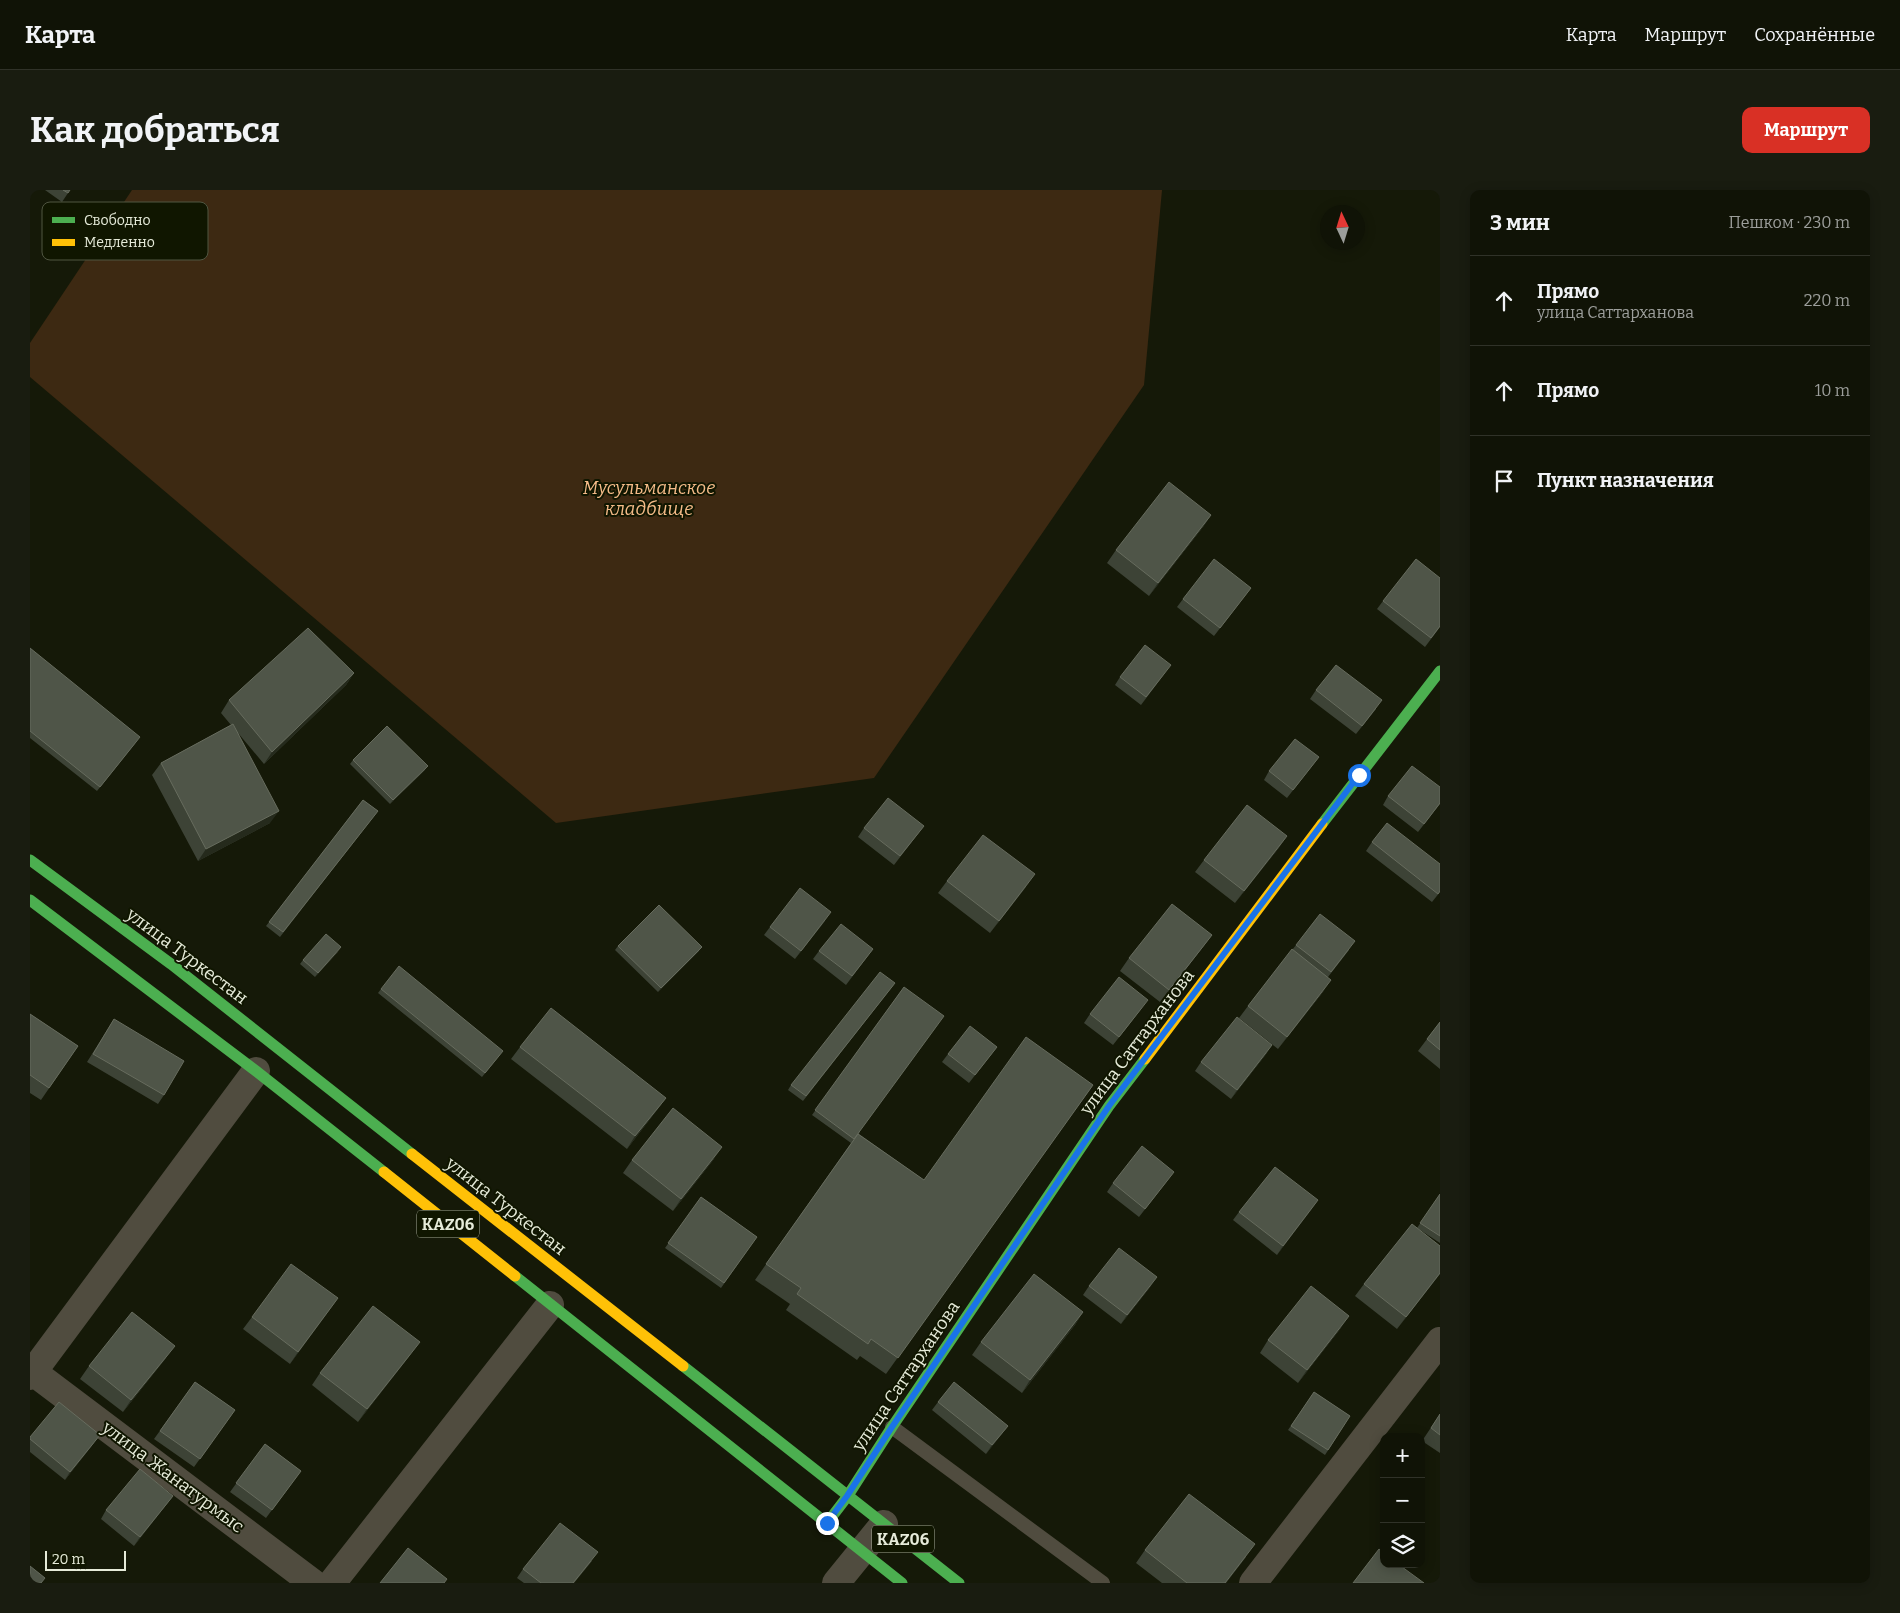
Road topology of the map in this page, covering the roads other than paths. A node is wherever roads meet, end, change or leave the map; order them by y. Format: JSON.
{"nodes":[{"id":1,"x":1440,"y":671,"type":"edge"},
{"id":2,"x":30,"y":860,"type":"edge"},
{"id":3,"x":30,"y":900,"type":"edge"},
{"id":4,"x":256,"y":1071,"type":"junction"},
{"id":5,"x":550,"y":1305,"type":"junction"},
{"id":6,"x":1440,"y":1341,"type":"edge"},
{"id":7,"x":31,"y":1374,"type":"edge"},
{"id":8,"x":892,"y":1427,"type":"junction"},
{"id":9,"x":847,"y":1496,"type":"junction"},
{"id":10,"x":827,"y":1523,"type":"junction"},
{"id":11,"x":884,"y":1524,"type":"junction"},
{"id":12,"x":862,"y":1552,"type":"junction"},
{"id":13,"x":313,"y":1583,"type":"edge"},
{"id":14,"x":332,"y":1583,"type":"edge"},
{"id":15,"x":836,"y":1583,"type":"edge"},
{"id":16,"x":902,"y":1583,"type":"edge"},
{"id":17,"x":959,"y":1583,"type":"edge"},
{"id":18,"x":1103,"y":1583,"type":"edge"},
{"id":19,"x":1253,"y":1583,"type":"edge"}],
"edges":[{"from":1,"to":8,"type":"main road","name":"улица Саттарханова"},
{"from":2,"to":9,"type":"main road","name":"улица Туркестан","number":"KАZ06"},
{"from":3,"to":4,"type":"main road","number":"KАZ06"},
{"from":4,"to":5,"type":"main road","number":"KАZ06"},
{"from":4,"to":7,"type":"street"},
{"from":5,"to":10,"type":"main road","number":"KАZ06"},
{"from":5,"to":14,"type":"street"},
{"from":6,"to":19,"type":"street"},
{"from":7,"to":13,"type":"street","name":"улица Жанатурмыс"},
{"from":8,"to":9,"type":"main road","name":"улица Саттарханова"},
{"from":8,"to":18,"type":"lane"},
{"from":9,"to":10,"type":"main road","name":"улица Саттарханова"},
{"from":9,"to":11,"type":"main road","name":"улица Туркестан","number":"KАZ06"},
{"from":10,"to":12,"type":"main road","number":"KАZ06"},
{"from":11,"to":12,"type":"street"},
{"from":11,"to":17,"type":"main road","name":"улица Туркестан","number":"KАZ06"},
{"from":12,"to":15,"type":"street"},
{"from":12,"to":16,"type":"main road","number":"KАZ06"}]}
